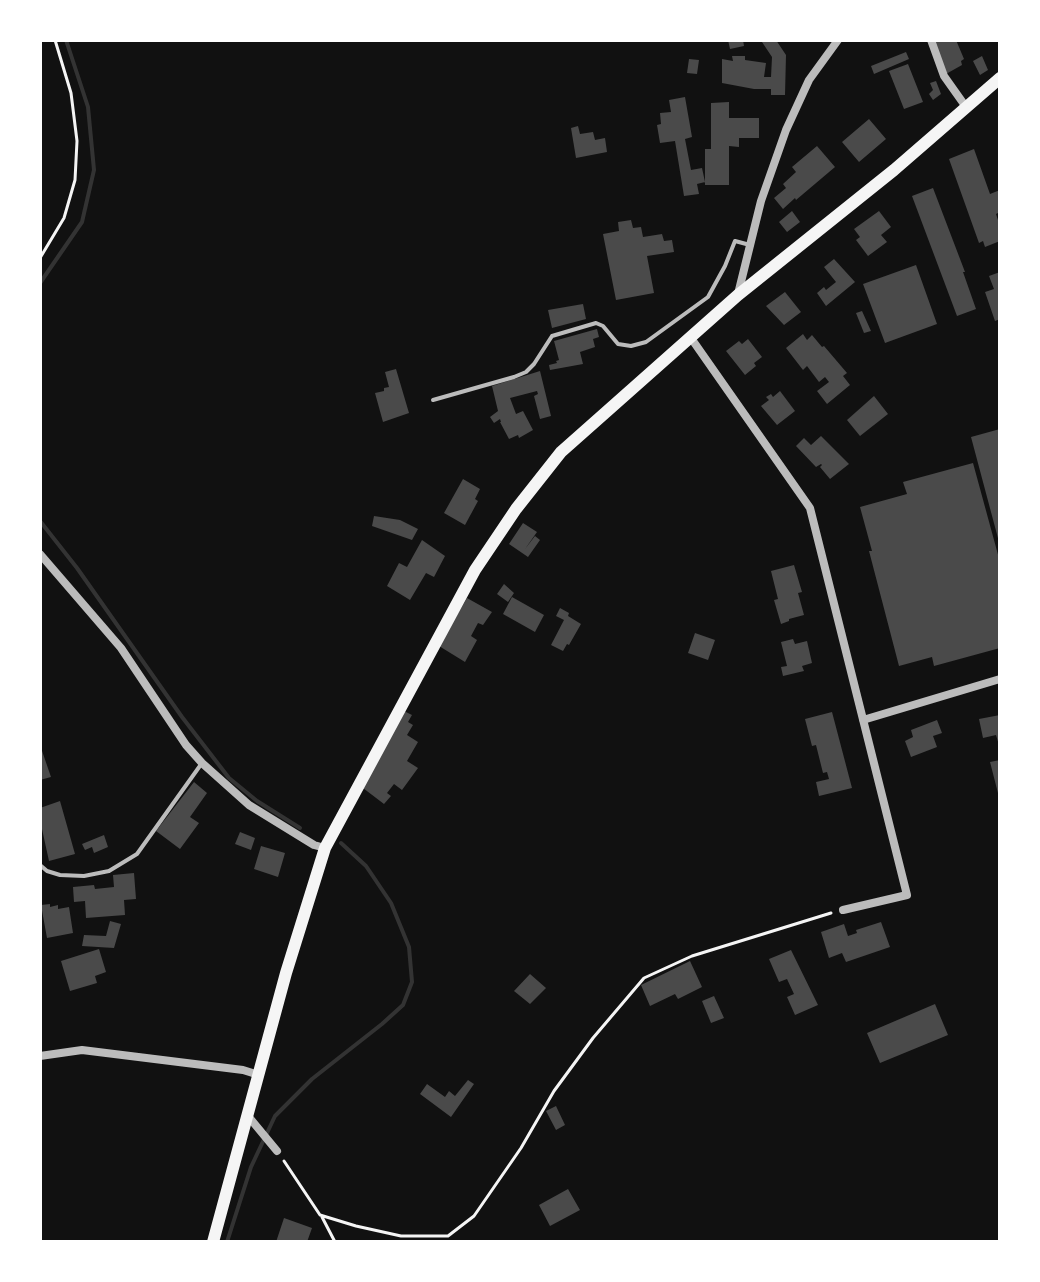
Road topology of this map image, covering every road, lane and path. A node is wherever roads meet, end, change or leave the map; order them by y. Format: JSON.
{"nodes":[{"id":1,"x":55,"y":40,"type":"edge"},
{"id":2,"x":838,"y":40,"type":"edge"},
{"id":3,"x":931,"y":40,"type":"edge"},
{"id":4,"x":1000,"y":78,"type":"edge"},
{"id":5,"x":966,"y":107,"type":"junction"},
{"id":6,"x":750,"y":245,"type":"junction"},
{"id":7,"x":40,"y":258,"type":"edge"},
{"id":8,"x":738,"y":295,"type":"junction"},
{"id":9,"x":691,"y":338,"type":"junction"},
{"id":10,"x":433,"y":400,"type":"dead end"},
{"id":11,"x":40,"y":554,"type":"edge"},
{"id":12,"x":1000,"y":679,"type":"edge"},
{"id":13,"x":863,"y":720,"type":"junction"},
{"id":14,"x":202,"y":763,"type":"junction"},
{"id":15,"x":325,"y":848,"type":"junction"},
{"id":16,"x":40,"y":865,"type":"edge"},
{"id":17,"x":843,"y":910,"type":"joint"},
{"id":18,"x":40,"y":1056,"type":"edge"},
{"id":19,"x":259,"y":1075,"type":"junction"},
{"id":20,"x":248,"y":1116,"type":"junction"},
{"id":21,"x":277,"y":1151,"type":"joint"},
{"id":22,"x":320,"y":1215,"type":"junction"},
{"id":23,"x":213,"y":1242,"type":"edge"},
{"id":24,"x":335,"y":1242,"type":"edge"}],
"edges":[{"from":1,"to":7,"type":"path"},
{"from":2,"to":6,"type":"street"},
{"from":3,"to":5,"type":"street"},
{"from":4,"to":5,"type":"main road"},
{"from":5,"to":8,"type":"main road"},
{"from":6,"to":8,"type":"street"},
{"from":6,"to":10,"type":"lane"},
{"from":8,"to":9,"type":"main road"},
{"from":9,"to":13,"type":"street"},
{"from":9,"to":15,"type":"main road"},
{"from":11,"to":14,"type":"street"},
{"from":12,"to":13,"type":"street"},
{"from":13,"to":17,"type":"street"},
{"from":14,"to":15,"type":"street"},
{"from":14,"to":16,"type":"lane"},
{"from":15,"to":19,"type":"main road"},
{"from":17,"to":22,"type":"path"},
{"from":18,"to":19,"type":"street"},
{"from":19,"to":20,"type":"main road"},
{"from":20,"to":21,"type":"street"},
{"from":20,"to":23,"type":"main road"},
{"from":21,"to":22,"type":"path"},
{"from":22,"to":24,"type":"path"}]}
